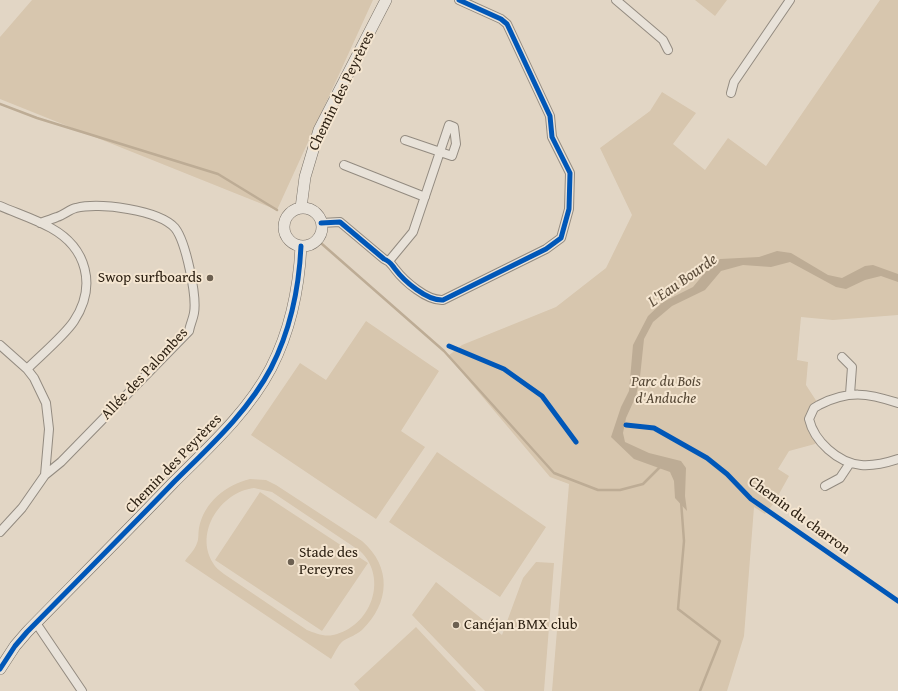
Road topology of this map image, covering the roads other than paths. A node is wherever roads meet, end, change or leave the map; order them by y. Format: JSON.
{"nodes":[{"id":1,"x":386,"y":0,"type":"edge"},
{"id":2,"x":459,"y":0,"type":"edge"},
{"id":3,"x":616,"y":0,"type":"edge"},
{"id":4,"x":790,"y":0,"type":"edge"},
{"id":5,"x":668,"y":50,"type":"dead end"},
{"id":6,"x":731,"y":93,"type":"dead end"},
{"id":7,"x":405,"y":140,"type":"dead end"},
{"id":8,"x":344,"y":165,"type":"dead end"},
{"id":9,"x":425,"y":198,"type":"junction"},
{"id":10,"x":0,"y":206,"type":"edge"},
{"id":11,"x":301,"y":208,"type":"junction"},
{"id":12,"x":40,"y":223,"type":"junction"},
{"id":13,"x":321,"y":223,"type":"junction"},
{"id":14,"x":301,"y":246,"type":"junction"},
{"id":15,"x":388,"y":260,"type":"junction"},
{"id":16,"x":0,"y":345,"type":"edge"},
{"id":17,"x":842,"y":357,"type":"dead end"},
{"id":18,"x":27,"y":369,"type":"junction"},
{"id":19,"x":850,"y":394,"type":"junction"},
{"id":20,"x":898,"y":403,"type":"edge"},
{"id":21,"x":898,"y":459,"type":"edge"},
{"id":22,"x":850,"y":462,"type":"junction"},
{"id":23,"x":45,"y":475,"type":"junction"},
{"id":24,"x":825,"y":486,"type":"dead end"},
{"id":25,"x":0,"y":532,"type":"edge"},
{"id":26,"x":36,"y":623,"type":"junction"},
{"id":27,"x":1,"y":669,"type":"edge"},
{"id":28,"x":82,"y":691,"type":"edge"}],
"edges":[{"from":1,"to":11,"type":"street","name":"Chemin des Peyrères"},
{"from":2,"to":15,"type":"street"},
{"from":3,"to":5,"type":"street"},
{"from":4,"to":6,"type":"street"},
{"from":7,"to":9,"type":"street"},
{"from":8,"to":9,"type":"street"},
{"from":9,"to":15,"type":"street"},
{"from":10,"to":12,"type":"street"},
{"from":11,"to":13,"type":"street"},
{"from":11,"to":14,"type":"street"},
{"from":12,"to":18,"type":"street"},
{"from":12,"to":23,"type":"street","name":"Allée des Palombes"},
{"from":13,"to":14,"type":"street"},
{"from":13,"to":15,"type":"street"},
{"from":14,"to":26,"type":"street","name":"Chemin des Peyrères"},
{"from":16,"to":18,"type":"street"},
{"from":17,"to":19,"type":"street"},
{"from":18,"to":23,"type":"street"},
{"from":19,"to":20,"type":"street"},
{"from":19,"to":22,"type":"street"},
{"from":21,"to":22,"type":"street"},
{"from":22,"to":24,"type":"street"},
{"from":23,"to":25,"type":"street"},
{"from":26,"to":27,"type":"street","name":"Chemin des Peyrères"},
{"from":26,"to":28,"type":"street"}]}
